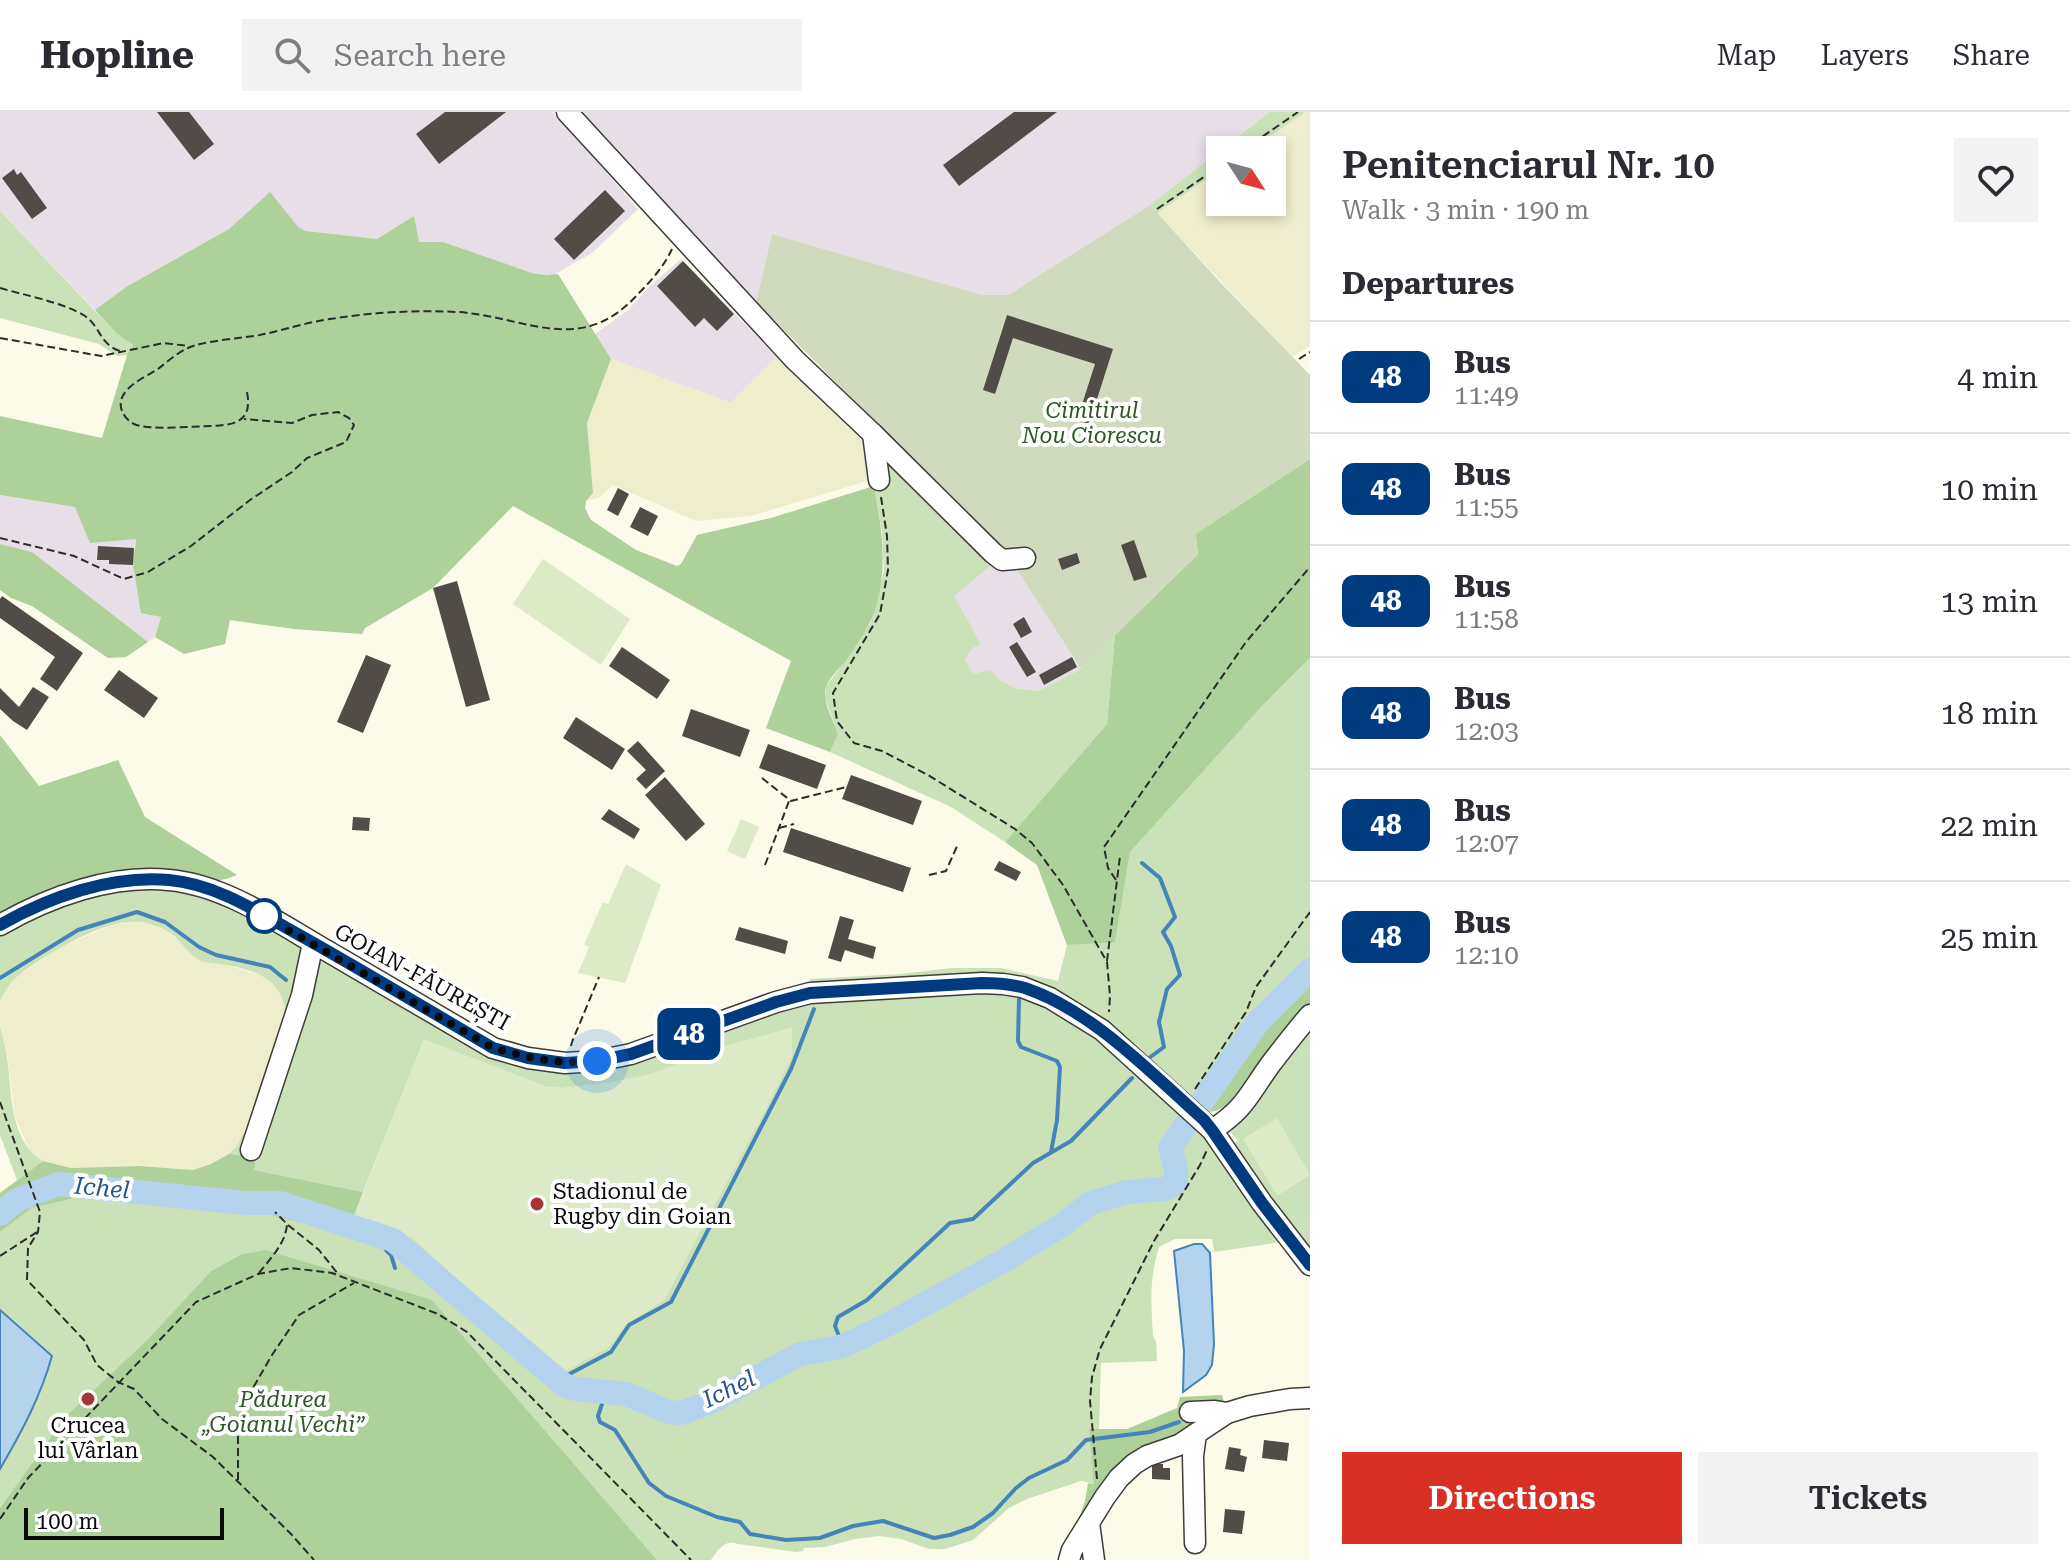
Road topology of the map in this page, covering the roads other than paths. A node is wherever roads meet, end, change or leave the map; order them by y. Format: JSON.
{"nodes":[{"id":1,"x":567,"y":112,"type":"edge"},
{"id":2,"x":873,"y":434,"type":"junction"},
{"id":3,"x":879,"y":480,"type":"road end"},
{"id":4,"x":1025,"y":558,"type":"dead end"},
{"id":5,"x":0,"y":925,"type":"edge"},
{"id":6,"x":313,"y":943,"type":"junction"},
{"id":7,"x":1310,"y":1015,"type":"edge"},
{"id":8,"x":1208,"y":1125,"type":"junction"},
{"id":9,"x":251,"y":1150,"type":"dead end"},
{"id":10,"x":1310,"y":1265,"type":"edge"},
{"id":11,"x":1310,"y":1398,"type":"edge"},
{"id":12,"x":1190,"y":1412,"type":"dead end"},
{"id":13,"x":1227,"y":1413,"type":"junction"},
{"id":14,"x":1196,"y":1434,"type":"junction"},
{"id":15,"x":1089,"y":1523,"type":"junction"},
{"id":16,"x":1195,"y":1543,"type":"dead end"},
{"id":17,"x":1069,"y":1560,"type":"edge"},
{"id":18,"x":1094,"y":1560,"type":"edge"}],
"edges":[{"from":1,"to":2,"type":"street"},
{"from":2,"to":3,"type":"street"},
{"from":2,"to":4,"type":"street"},
{"from":5,"to":6,"type":"street","name":"GOIAN-FĂUREȘTI"},
{"from":6,"to":8,"type":"street","name":"GOIAN-FĂUREȘTI"},
{"from":6,"to":9,"type":"street"},
{"from":7,"to":8,"type":"street"},
{"from":8,"to":10,"type":"street","name":"GOIAN-FĂUREȘTI"},
{"from":11,"to":13,"type":"street"},
{"from":12,"to":13,"type":"street"},
{"from":13,"to":14,"type":"street"},
{"from":14,"to":15,"type":"street"},
{"from":14,"to":16,"type":"street"},
{"from":15,"to":17,"type":"street"},
{"from":15,"to":18,"type":"street"}]}
